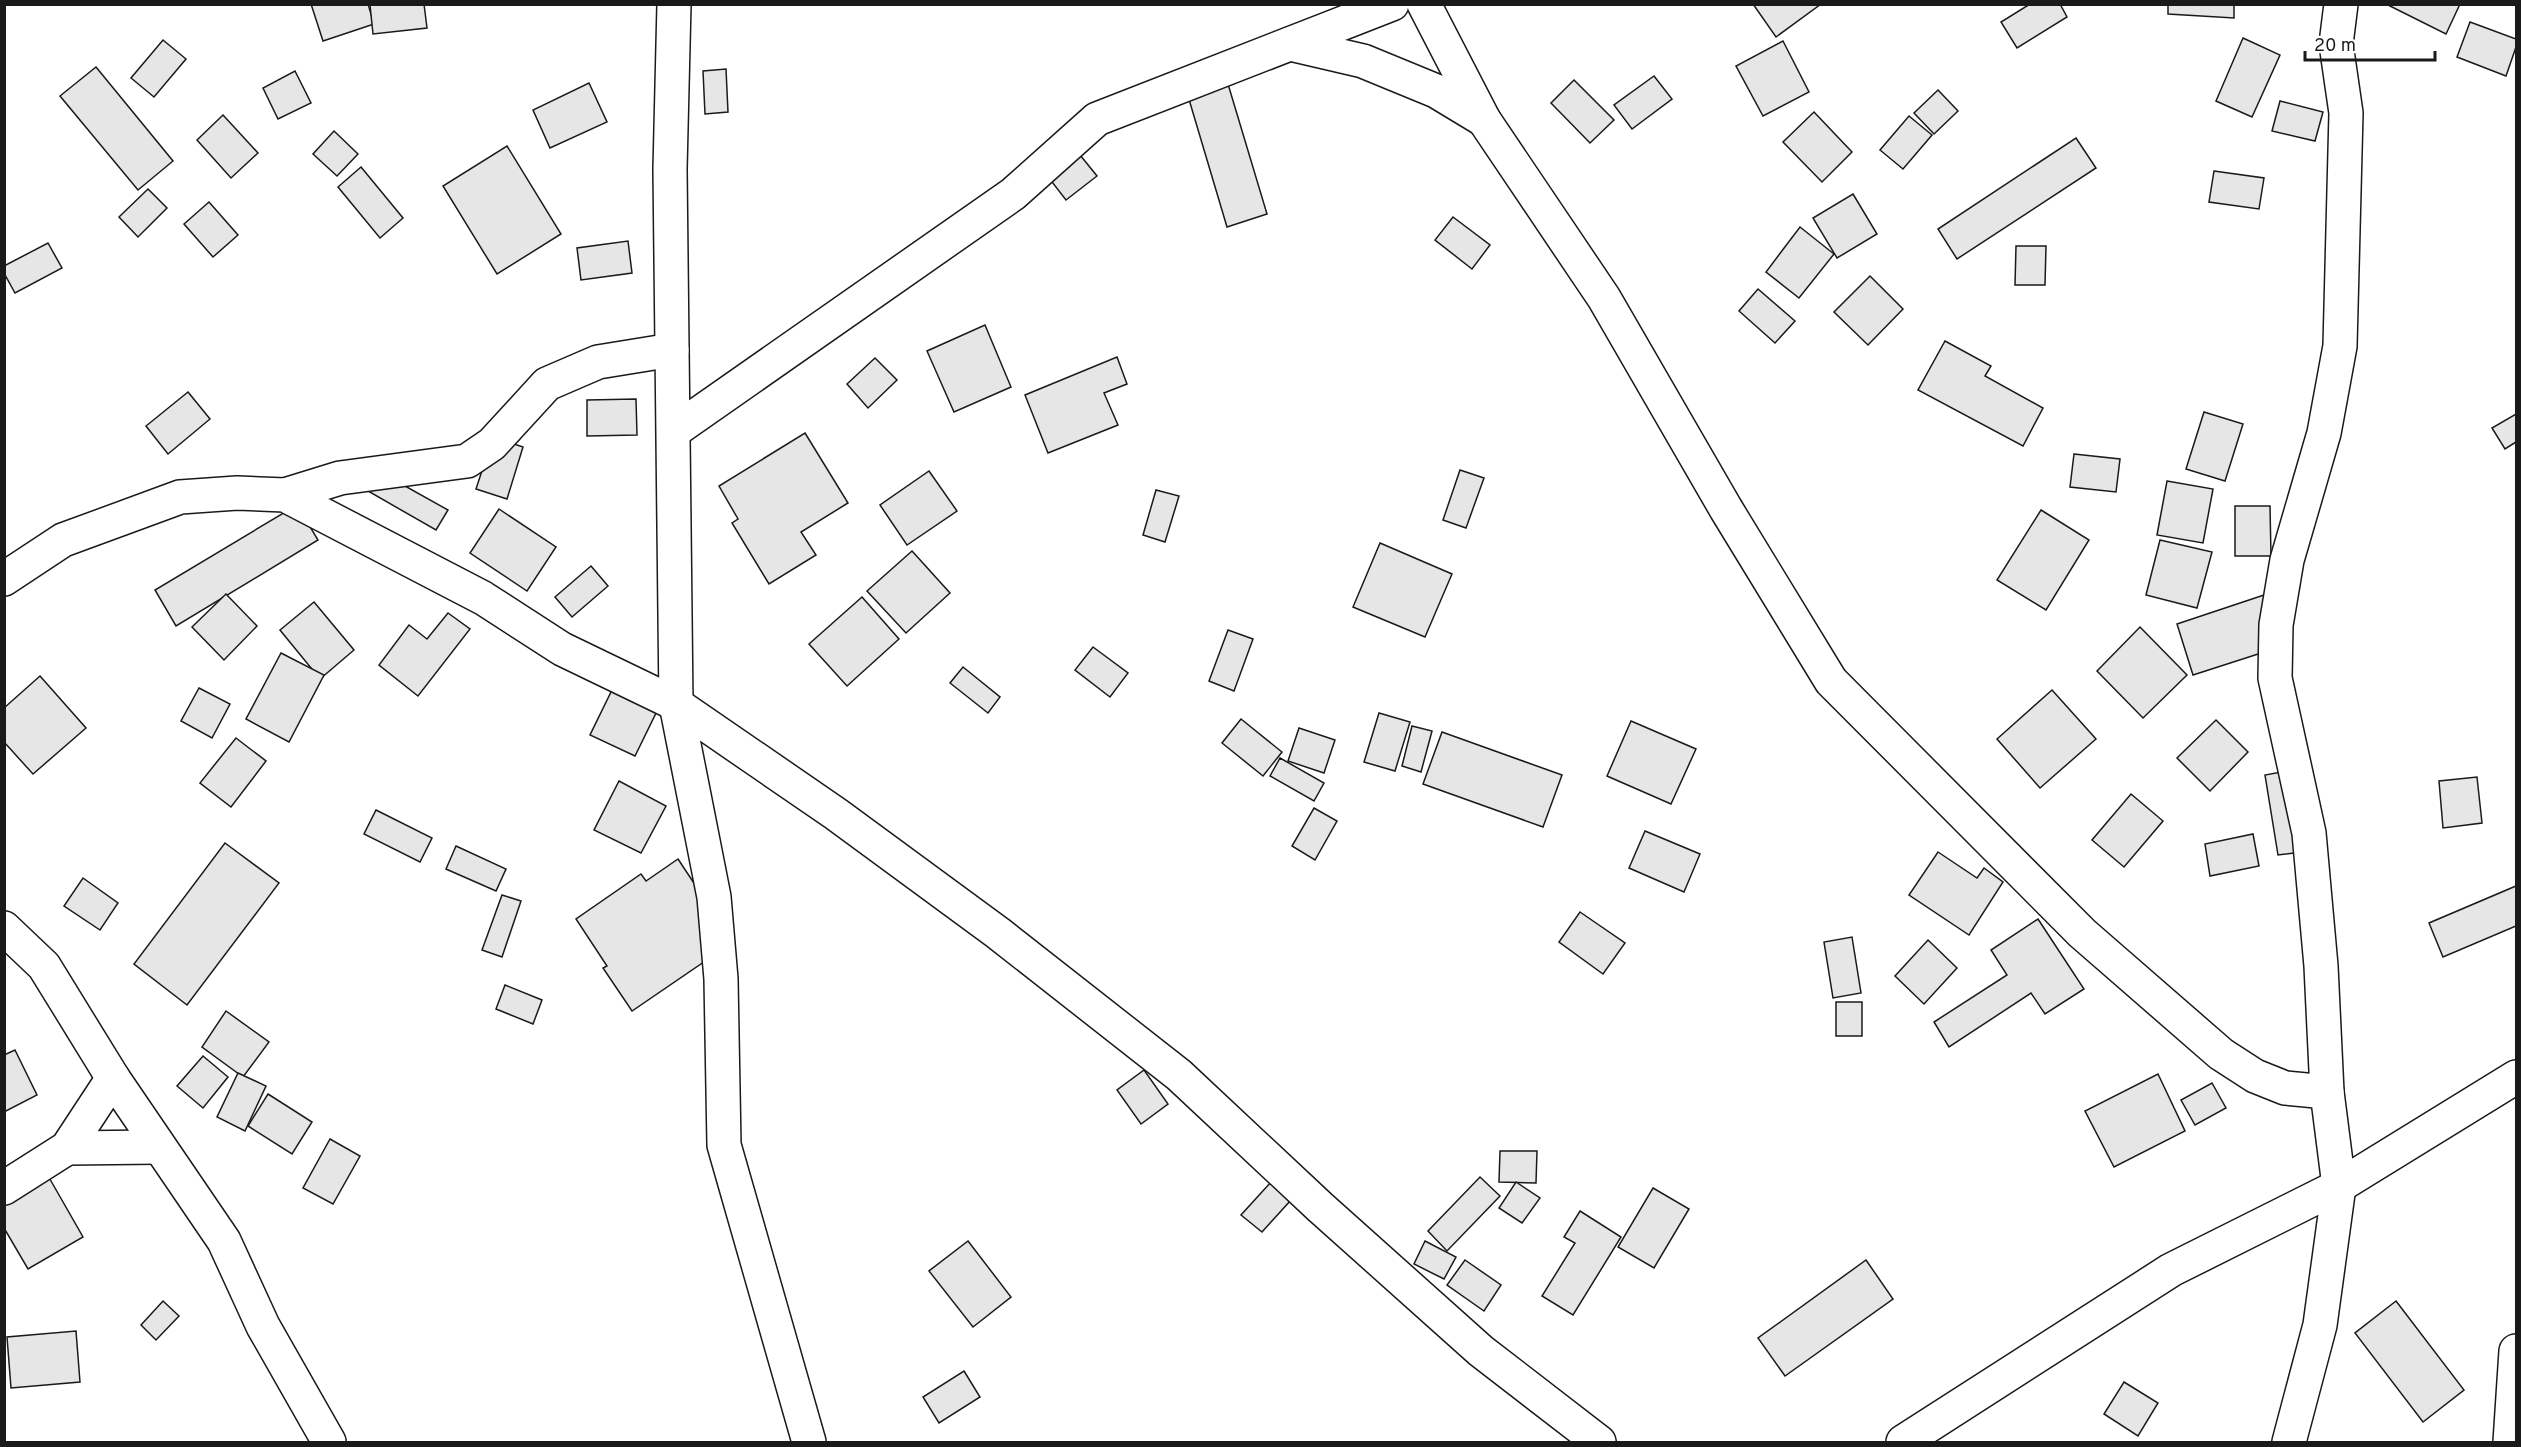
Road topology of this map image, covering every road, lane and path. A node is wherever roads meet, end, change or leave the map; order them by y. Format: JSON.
{"nodes":[{"id":1,"x":674,"y":4,"type":"edge"},
{"id":2,"x":1392,"y":4,"type":"edge"},
{"id":3,"x":1424,"y":4,"type":"edge"},
{"id":4,"x":2341,"y":4,"type":"edge"},
{"id":5,"x":1290,"y":44,"type":"junction"},
{"id":6,"x":1484,"y":120,"type":"junction"},
{"id":7,"x":672,"y":350,"type":"junction"},
{"id":8,"x":674,"y":431,"type":"junction"},
{"id":9,"x":285,"y":495,"type":"junction"},
{"id":10,"x":4,"y":579,"type":"edge"},
{"id":11,"x":676,"y":704,"type":"junction"},
{"id":12,"x":4,"y":928,"type":"edge"},
{"id":13,"x":2517,"y":1077,"type":"edge"},
{"id":14,"x":112,"y":1078,"type":"junction"},
{"id":15,"x":2328,"y":1092,"type":"junction"},
{"id":16,"x":159,"y":1147,"type":"junction"},
{"id":17,"x":67,"y":1148,"type":"junction"},
{"id":18,"x":2339,"y":1186,"type":"junction"},
{"id":19,"x":4,"y":1188,"type":"edge"},
{"id":20,"x":2517,"y":1351,"type":"edge"},
{"id":21,"x":329,"y":1443,"type":"edge"},
{"id":22,"x":808,"y":1443,"type":"edge"},
{"id":23,"x":1599,"y":1443,"type":"edge"},
{"id":24,"x":1904,"y":1443,"type":"edge"},
{"id":25,"x":2289,"y":1443,"type":"edge"},
{"id":26,"x":2510,"y":1443,"type":"edge"}],
"edges":[{"from":1,"to":7,"type":"street"},
{"from":2,"to":5,"type":"street"},
{"from":3,"to":6,"type":"street"},
{"from":4,"to":15,"type":"street"},
{"from":5,"to":6,"type":"street"},
{"from":5,"to":8,"type":"street"},
{"from":6,"to":15,"type":"street"},
{"from":7,"to":8,"type":"street"},
{"from":7,"to":9,"type":"street"},
{"from":8,"to":11,"type":"street"},
{"from":9,"to":10,"type":"street"},
{"from":9,"to":11,"type":"street"},
{"from":11,"to":22,"type":"street"},
{"from":11,"to":23,"type":"street"},
{"from":12,"to":14,"type":"street"},
{"from":13,"to":18,"type":"street"},
{"from":14,"to":16,"type":"street"},
{"from":14,"to":17,"type":"street"},
{"from":15,"to":18,"type":"street"},
{"from":16,"to":17,"type":"street"},
{"from":16,"to":21,"type":"street"},
{"from":17,"to":19,"type":"street"},
{"from":18,"to":24,"type":"street"},
{"from":18,"to":25,"type":"street"},
{"from":20,"to":26,"type":"street"}]}
